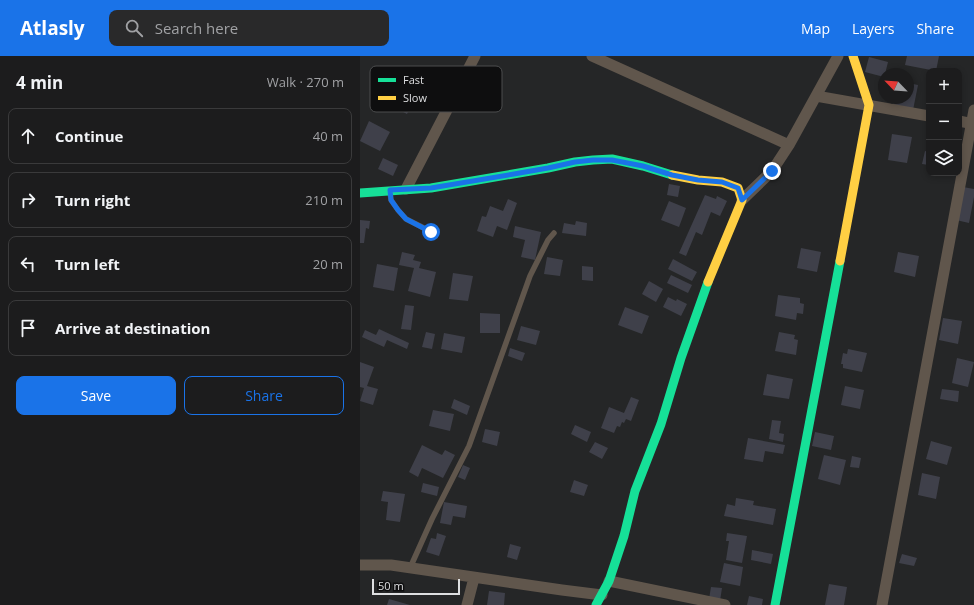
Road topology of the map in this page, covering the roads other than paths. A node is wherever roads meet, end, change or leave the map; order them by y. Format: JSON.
{"nodes":[{"id":1,"x":476,"y":56,"type":"edge"},
{"id":2,"x":592,"y":56,"type":"edge"},
{"id":3,"x":838,"y":56,"type":"edge"},
{"id":4,"x":853,"y":56,"type":"edge"},
{"id":5,"x":471,"y":66,"type":"edge"},
{"id":6,"x":816,"y":96,"type":"junction"},
{"id":7,"x":869,"y":105,"type":"junction"},
{"id":8,"x":974,"y":110,"type":"edge"},
{"id":9,"x":447,"y":112,"type":"edge"},
{"id":10,"x":926,"y":115,"type":"edge"},
{"id":11,"x":962,"y":122,"type":"edge"},
{"id":12,"x":973,"y":124,"type":"edge"},
{"id":13,"x":789,"y":145,"type":"junction"},
{"id":14,"x":406,"y":189,"type":"junction"},
{"id":15,"x":390,"y":190,"type":"junction"},
{"id":16,"x":360,"y":192,"type":"edge"},
{"id":17,"x":742,"y":200,"type":"junction"},
{"id":18,"x":554,"y":233,"type":"dead end"},
{"id":19,"x":436,"y":235,"type":"dead end"},
{"id":20,"x":360,"y":565,"type":"edge"},
{"id":21,"x":409,"y":568,"type":"junction"},
{"id":22,"x":474,"y":578,"type":"junction"},
{"id":23,"x":609,"y":581,"type":"junction"},
{"id":24,"x":602,"y":595,"type":"junction"},
{"id":25,"x":677,"y":600,"type":"edge"},
{"id":26,"x":467,"y":605,"type":"edge"},
{"id":27,"x":596,"y":605,"type":"edge"},
{"id":28,"x":725,"y":605,"type":"edge"},
{"id":29,"x":775,"y":605,"type":"edge"},
{"id":30,"x":882,"y":605,"type":"edge"}],
"edges":[{"from":1,"to":5,"type":"street"},
{"from":2,"to":13,"type":"street"},
{"from":3,"to":6,"type":"street"},
{"from":4,"to":7,"type":"street"},
{"from":6,"to":7,"type":"street"},
{"from":6,"to":13,"type":"street"},
{"from":7,"to":10,"type":"street"},
{"from":7,"to":29,"type":"street"},
{"from":8,"to":12,"type":"street"},
{"from":9,"to":14,"type":"street"},
{"from":11,"to":12,"type":"street"},
{"from":12,"to":30,"type":"street"},
{"from":13,"to":17,"type":"street"},
{"from":14,"to":15,"type":"street"},
{"from":14,"to":17,"type":"street"},
{"from":15,"to":16,"type":"street"},
{"from":15,"to":19,"type":"lane"},
{"from":17,"to":23,"type":"street"},
{"from":18,"to":21,"type":"lane"},
{"from":20,"to":21,"type":"street"},
{"from":21,"to":22,"type":"street"},
{"from":22,"to":24,"type":"street"},
{"from":22,"to":26,"type":"street"},
{"from":23,"to":24,"type":"street"},
{"from":23,"to":25,"type":"street"},
{"from":24,"to":27,"type":"street"},
{"from":25,"to":28,"type":"street"}]}
